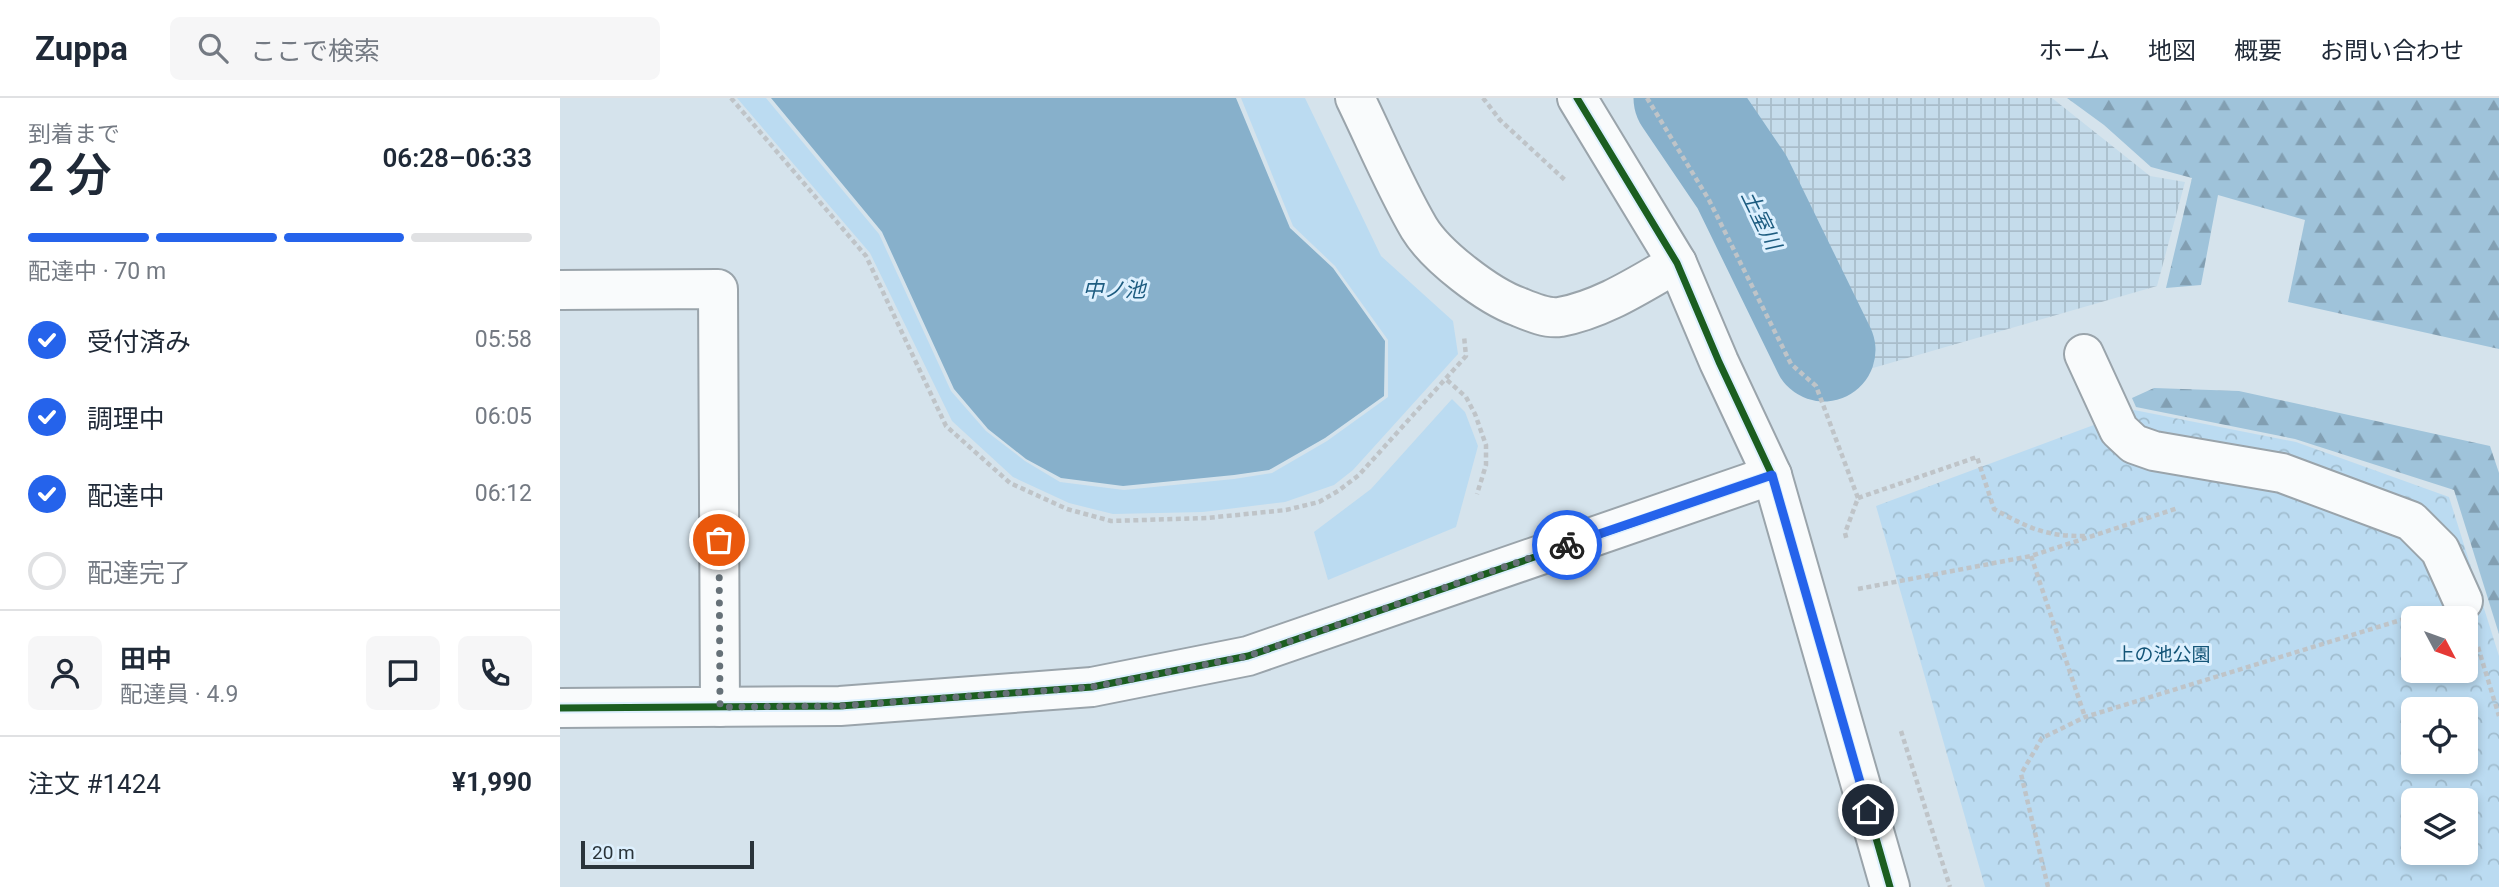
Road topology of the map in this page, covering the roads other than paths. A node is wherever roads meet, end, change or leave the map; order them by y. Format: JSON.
{"nodes":[{"id":1,"x":1355,"y":98,"type":"edge"},
{"id":2,"x":1577,"y":98,"type":"edge"},
{"id":3,"x":1676,"y":263,"type":"junction"},
{"id":4,"x":560,"y":290,"type":"edge"},
{"id":5,"x":2084,"y":354,"type":"dead end"},
{"id":6,"x":1772,"y":475,"type":"junction"},
{"id":7,"x":2463,"y":601,"type":"road end"},
{"id":8,"x":720,"y":707,"type":"junction"},
{"id":9,"x":560,"y":708,"type":"edge"},
{"id":10,"x":1890,"y":887,"type":"edge"}],
"edges":[{"from":1,"to":3,"type":"street"},
{"from":2,"to":3,"type":"street"},
{"from":3,"to":6,"type":"street"},
{"from":4,"to":8,"type":"street"},
{"from":5,"to":7,"type":"street"},
{"from":6,"to":8,"type":"street"},
{"from":6,"to":10,"type":"street"},
{"from":8,"to":9,"type":"street"}]}
